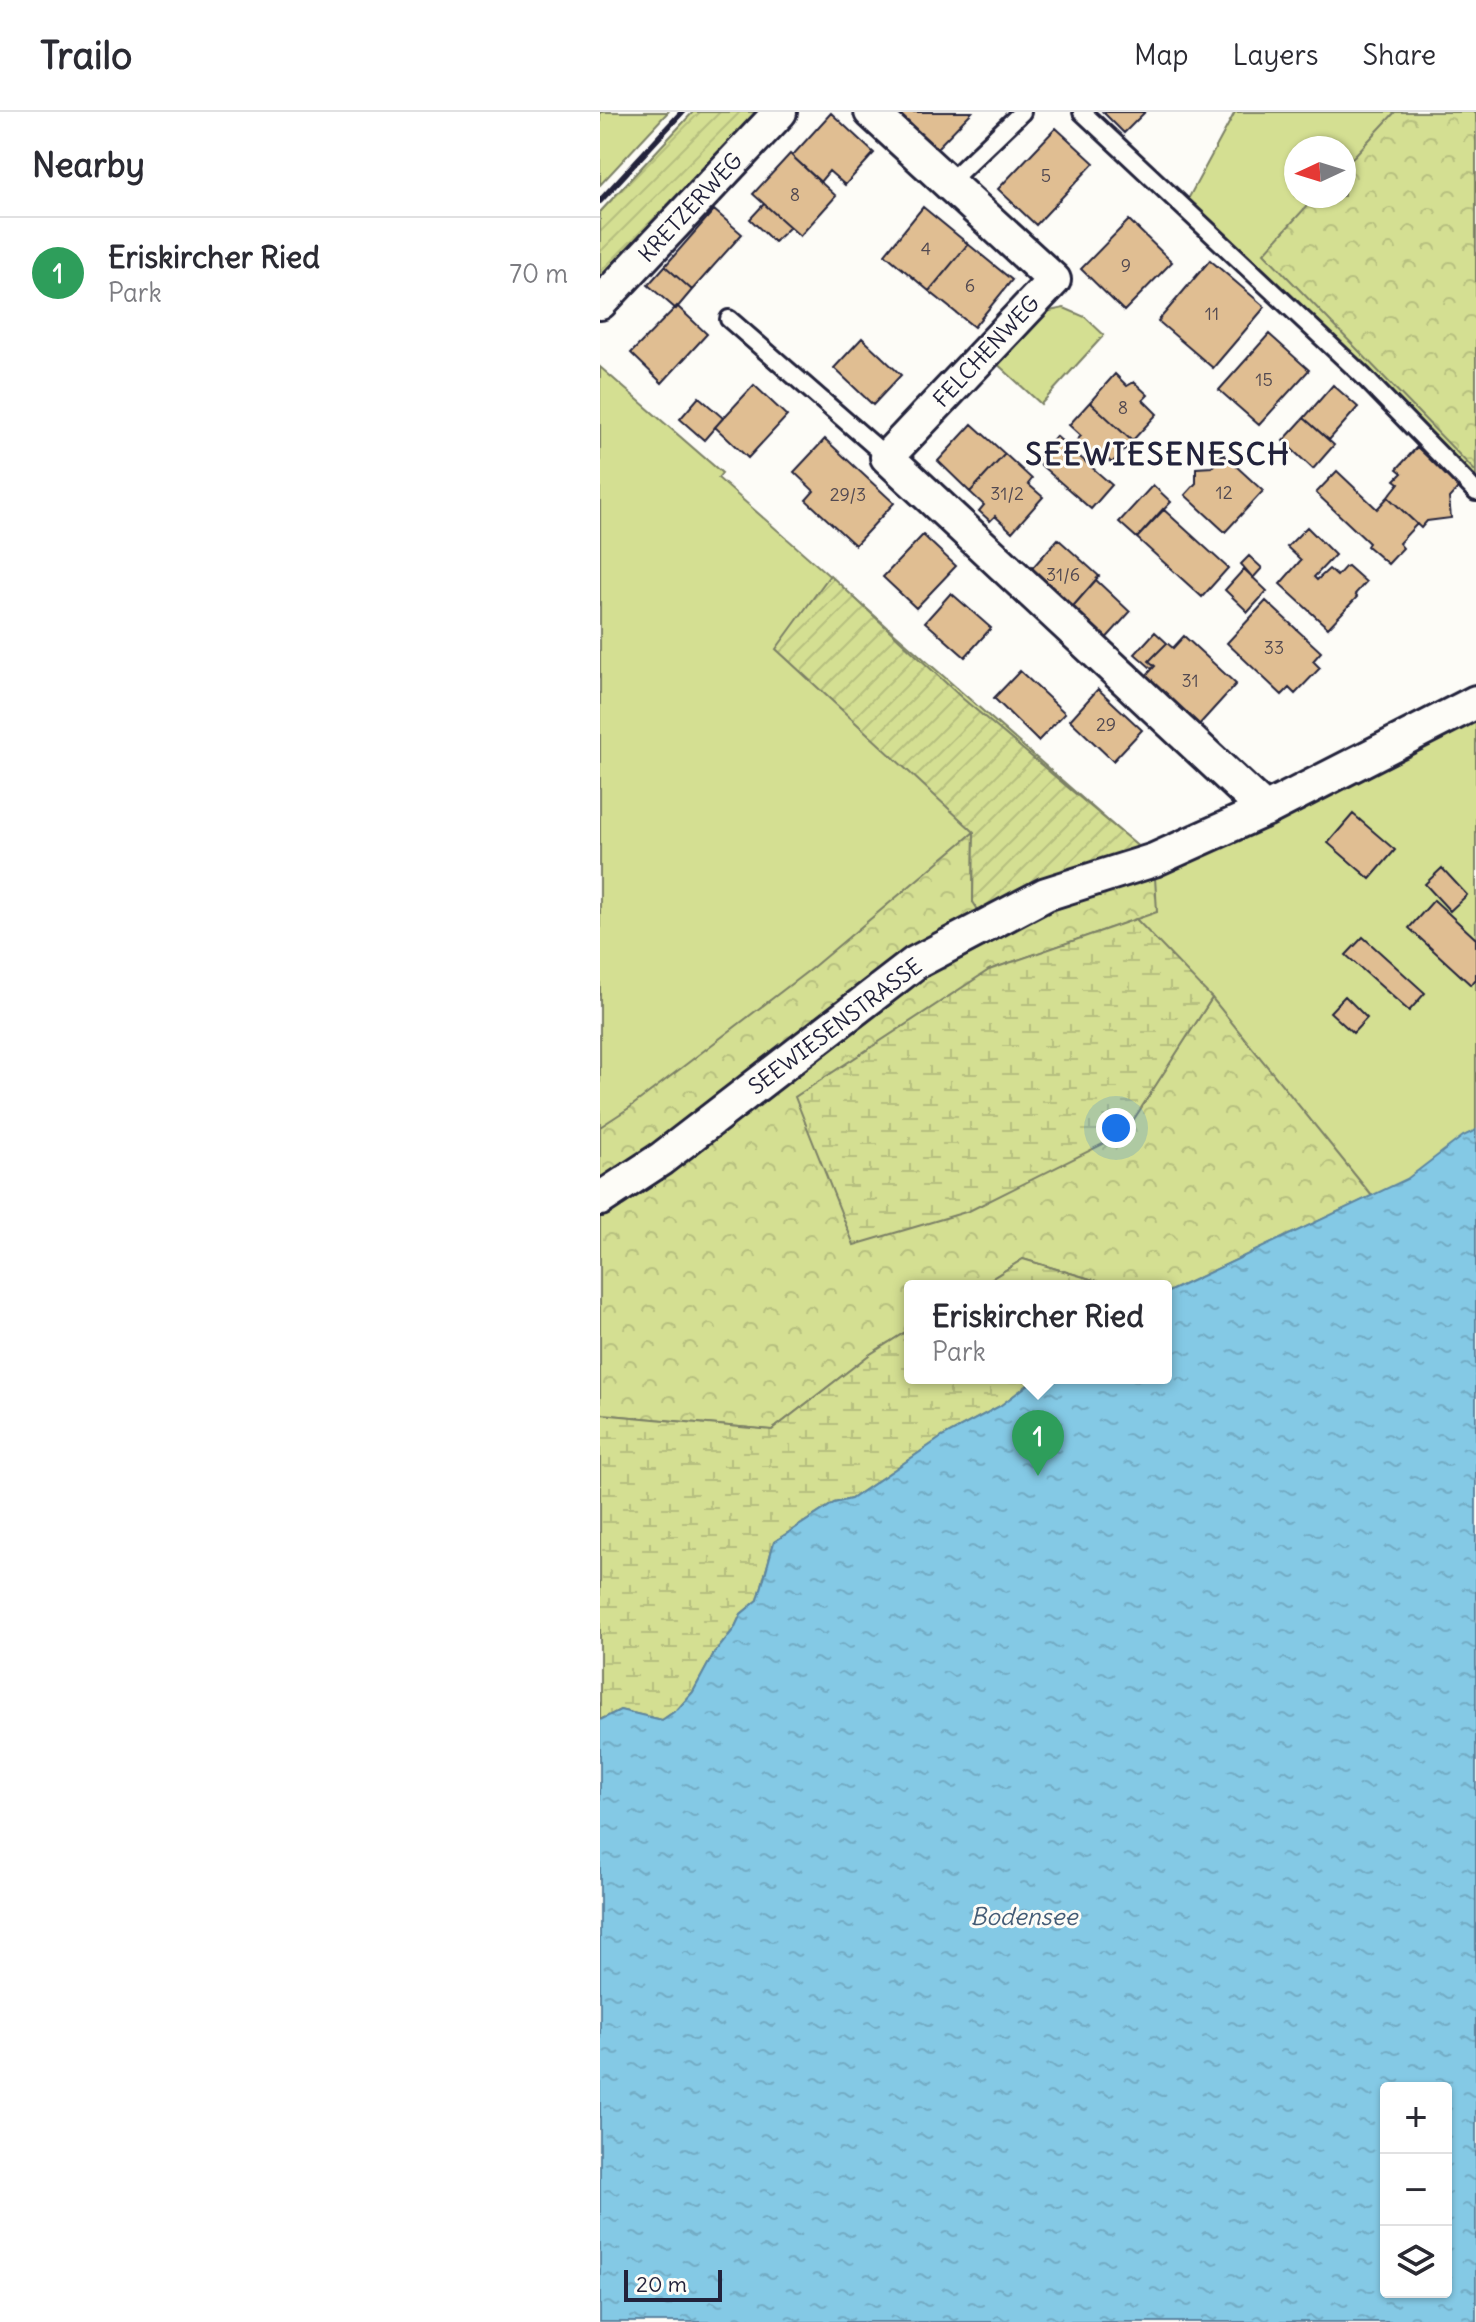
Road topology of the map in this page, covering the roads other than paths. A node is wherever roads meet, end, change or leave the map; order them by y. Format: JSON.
{"nodes":[{"id":1,"x":780,"y":112,"type":"edge"},
{"id":2,"x":871,"y":112,"type":"edge"},
{"id":3,"x":1022,"y":112,"type":"edge"},
{"id":4,"x":1082,"y":112,"type":"edge"},
{"id":5,"x":948,"y":183,"type":"junction"},
{"id":6,"x":600,"y":303,"type":"edge"},
{"id":7,"x":729,"y":319,"type":"dead end"},
{"id":8,"x":887,"y":457,"type":"junction"},
{"id":9,"x":1476,"y":492,"type":"edge"},
{"id":10,"x":1476,"y":702,"type":"edge"},
{"id":11,"x":1265,"y":810,"type":"junction"},
{"id":12,"x":600,"y":1199,"type":"edge"}],
"edges":[{"from":1,"to":6,"type":"street","name":"KRETZERWEG"},
{"from":2,"to":5,"type":"street","name":"FELCHENWEG"},
{"from":3,"to":5,"type":"lane"},
{"from":4,"to":9,"type":"lane"},
{"from":5,"to":8,"type":"street","name":"FELCHENWEG"},
{"from":7,"to":8,"type":"lane"},
{"from":8,"to":11,"type":"street"},
{"from":10,"to":11,"type":"street","name":"SEEWIESENSTRASSE"},
{"from":11,"to":12,"type":"street","name":"SEEWIESENSTRASSE"}]}
